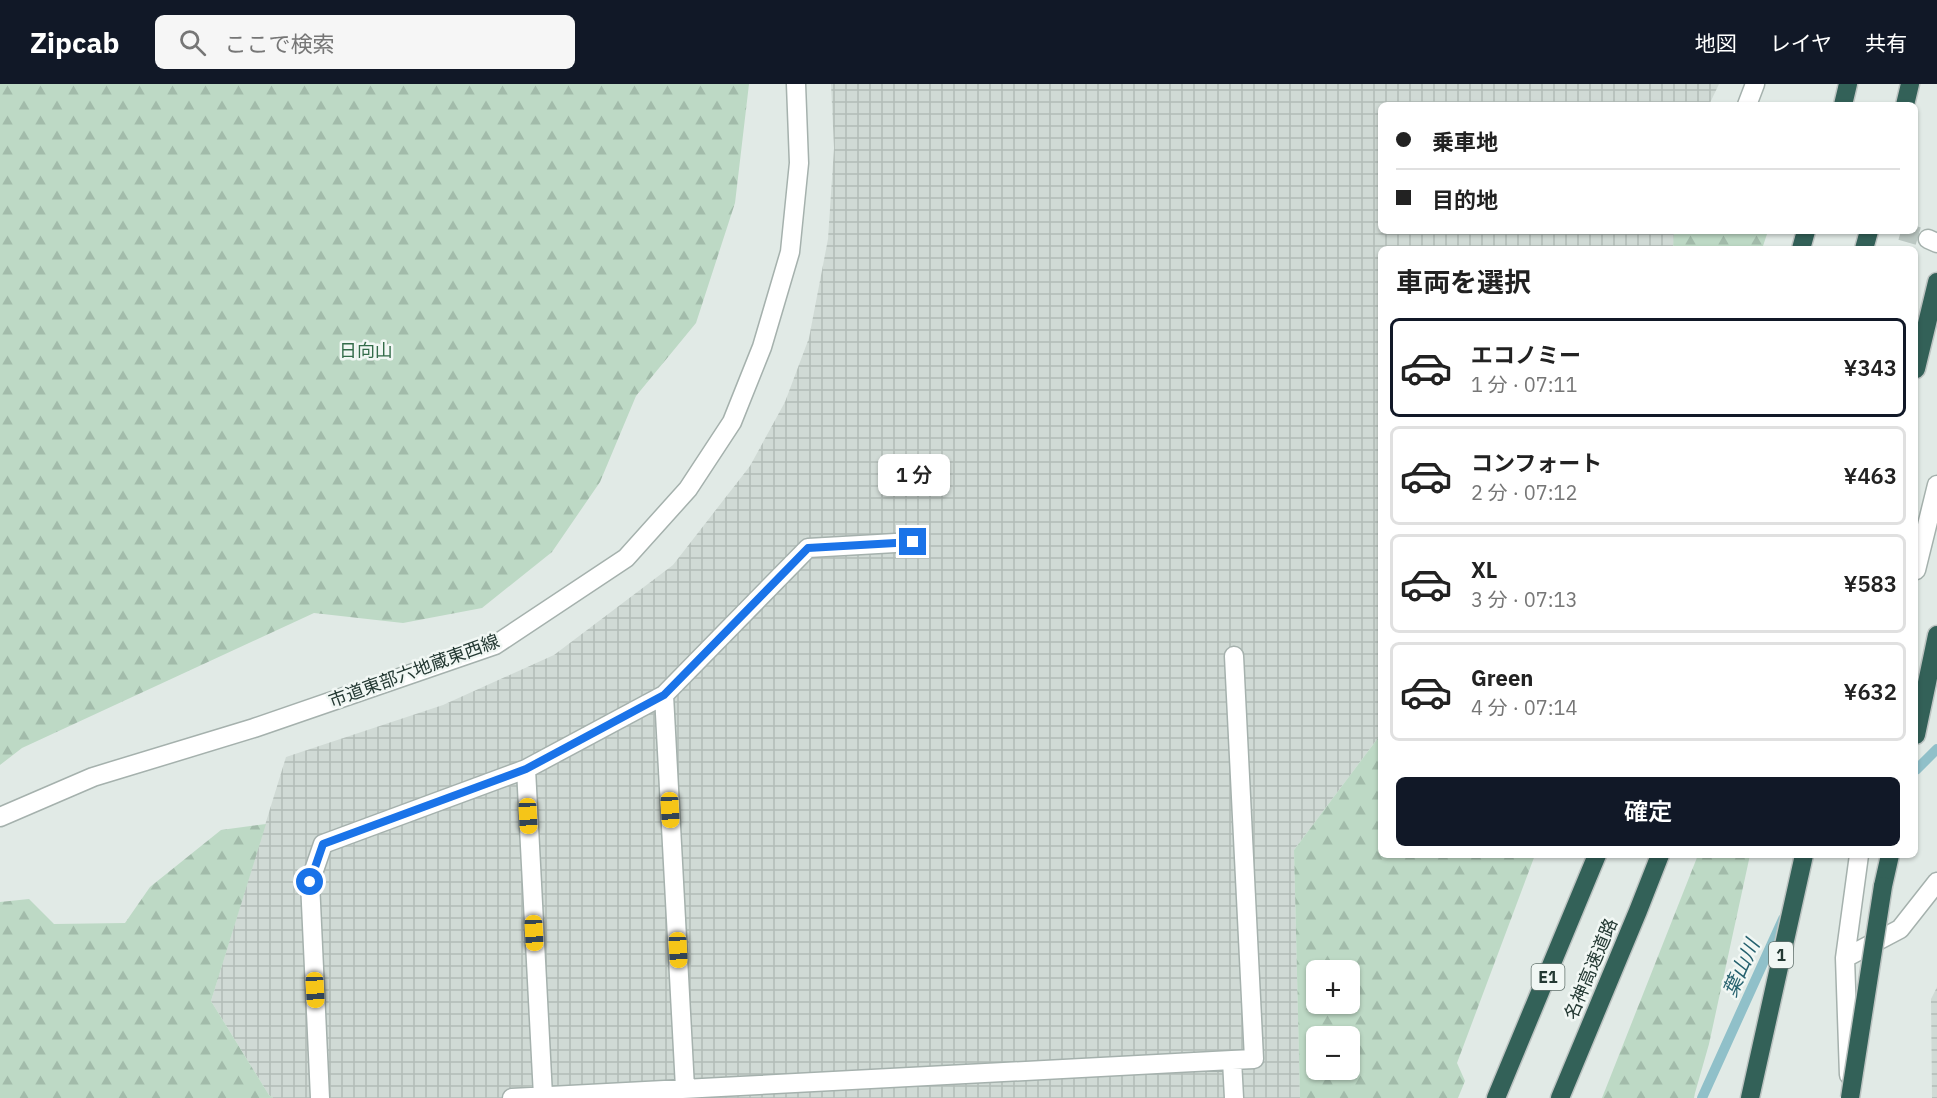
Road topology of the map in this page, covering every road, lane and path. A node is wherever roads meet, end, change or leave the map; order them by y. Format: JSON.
{"nodes":[{"id":1,"x":796,"y":84,"type":"edge"},
{"id":2,"x":1755,"y":84,"type":"edge"},
{"id":3,"x":1848,"y":84,"type":"edge"},
{"id":4,"x":1910,"y":84,"type":"edge"},
{"id":5,"x":1748,"y":102,"type":"edge"},
{"id":6,"x":1844,"y":102,"type":"edge"},
{"id":7,"x":1906,"y":102,"type":"edge"},
{"id":8,"x":1937,"y":282,"type":"edge"},
{"id":9,"x":1918,"y":358,"type":"edge"},
{"id":10,"x":1937,"y":484,"type":"edge"},
{"id":11,"x":913,"y":542,"type":"dead end"},
{"id":12,"x":1918,"y":562,"type":"edge"},
{"id":13,"x":1937,"y":635,"type":"edge"},
{"id":14,"x":1234,"y":656,"type":"dead end"},
{"id":15,"x":664,"y":695,"type":"junction"},
{"id":16,"x":1918,"y":725,"type":"edge"},
{"id":17,"x":526,"y":769,"type":"junction"},
{"id":18,"x":0,"y":817,"type":"edge"},
{"id":19,"x":1596,"y":858,"type":"edge"},
{"id":20,"x":1659,"y":858,"type":"edge"},
{"id":21,"x":1803,"y":858,"type":"edge"},
{"id":22,"x":1859,"y":858,"type":"edge"},
{"id":23,"x":1889,"y":858,"type":"edge"},
{"id":24,"x":1937,"y":882,"type":"edge"},
{"id":25,"x":1845,"y":958,"type":"junction"},
{"id":26,"x":1759,"y":1054,"type":"junction"},
{"id":27,"x":1233,"y":1060,"type":"junction"},
{"id":28,"x":685,"y":1088,"type":"junction"},
{"id":29,"x":543,"y":1096,"type":"junction"},
{"id":30,"x":320,"y":1098,"type":"edge"},
{"id":31,"x":512,"y":1098,"type":"edge"},
{"id":32,"x":1234,"y":1098,"type":"edge"},
{"id":33,"x":1496,"y":1098,"type":"edge"},
{"id":34,"x":1560,"y":1098,"type":"edge"},
{"id":35,"x":1738,"y":1098,"type":"edge"},
{"id":36,"x":1750,"y":1098,"type":"edge"},
{"id":37,"x":1850,"y":1098,"type":"edge"}],
"edges":[{"from":1,"to":18,"type":"street","name":"市道東部六地蔵東西線"},
{"from":2,"to":5,"type":"street"},
{"from":3,"to":6,"type":"highway"},
{"from":4,"to":7,"type":"highway"},
{"from":8,"to":9,"type":"highway"},
{"from":10,"to":12,"type":"street"},
{"from":11,"to":15,"type":"street"},
{"from":13,"to":16,"type":"highway"},
{"from":14,"to":27,"type":"street"},
{"from":15,"to":17,"type":"street"},
{"from":15,"to":28,"type":"street"},
{"from":17,"to":29,"type":"street"},
{"from":17,"to":30,"type":"street"},
{"from":19,"to":33,"type":"highway","name":"名神高速道路","number":"E1"},
{"from":20,"to":34,"type":"highway","name":"名神高速道路"},
{"from":21,"to":26,"type":"highway","number":"1"},
{"from":22,"to":25,"type":"street"},
{"from":23,"to":37,"type":"highway","bridge":true},
{"from":24,"to":25,"type":"street"},
{"from":25,"to":37,"type":"street"},
{"from":26,"to":35,"type":"highway"},
{"from":26,"to":36,"type":"highway","number":"1"},
{"from":27,"to":28,"type":"street"},
{"from":27,"to":32,"type":"street"},
{"from":28,"to":29,"type":"street"},
{"from":29,"to":31,"type":"street"}]}
